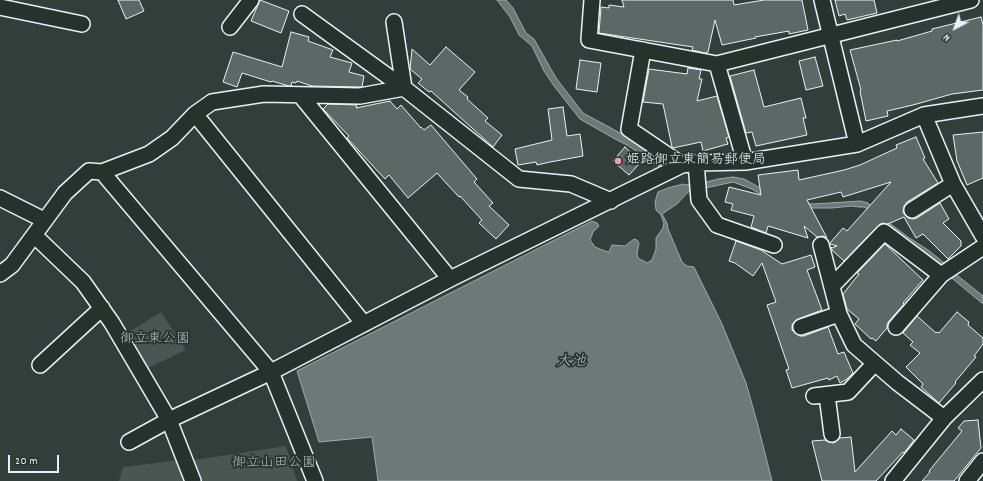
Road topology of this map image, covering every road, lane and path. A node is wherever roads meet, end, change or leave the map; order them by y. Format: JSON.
{"nodes":[{"id":1,"x":252,"y":0,"type":"edge"},
{"id":2,"x":592,"y":0,"type":"edge"},
{"id":3,"x":822,"y":0,"type":"edge"},
{"id":4,"x":971,"y":0,"type":"edge"},
{"id":5,"x":0,"y":7,"type":"edge"},
{"id":6,"x":302,"y":14,"type":"dead end"},
{"id":7,"x":394,"y":22,"type":"dead end"},
{"id":8,"x":82,"y":24,"type":"dead end"},
{"id":9,"x":230,"y":27,"type":"dead end"},
{"id":10,"x":830,"y":36,"type":"junction"},
{"id":11,"x":643,"y":50,"type":"junction"},
{"id":12,"x":717,"y":64,"type":"junction"},
{"id":13,"x":404,"y":88,"type":"junction"},
{"id":14,"x":301,"y":96,"type":"junction"},
{"id":15,"x":983,"y":106,"type":"edge"},
{"id":16,"x":195,"y":114,"type":"junction"},
{"id":17,"x":924,"y":115,"type":"junction"},
{"id":18,"x":857,"y":144,"type":"junction"},
{"id":19,"x":745,"y":162,"type":"junction"},
{"id":20,"x":689,"y":164,"type":"junction"},
{"id":21,"x":102,"y":172,"type":"junction"},
{"id":22,"x":953,"y":184,"type":"junction"},
{"id":23,"x":0,"y":198,"type":"edge"},
{"id":24,"x":611,"y":201,"type":"junction"},
{"id":25,"x":912,"y":210,"type":"dead end"},
{"id":26,"x":44,"y":220,"type":"junction"},
{"id":27,"x":34,"y":236,"type":"junction"},
{"id":28,"x":983,"y":236,"type":"edge"},
{"id":29,"x":774,"y":245,"type":"dead end"},
{"id":30,"x":821,"y":245,"type":"dead end"},
{"id":31,"x":983,"y":247,"type":"edge"},
{"id":32,"x":946,"y":271,"type":"junction"},
{"id":33,"x":0,"y":274,"type":"edge"},
{"id":34,"x":450,"y":279,"type":"junction"},
{"id":35,"x":832,"y":286,"type":"junction"},
{"id":36,"x":102,"y":308,"type":"junction"},
{"id":37,"x":839,"y":314,"type":"junction"},
{"id":38,"x":364,"y":324,"type":"junction"},
{"id":39,"x":801,"y":327,"type":"dead end"},
{"id":40,"x":896,"y":327,"type":"dead end"},
{"id":41,"x":875,"y":363,"type":"junction"},
{"id":42,"x":40,"y":365,"type":"dead end"},
{"id":43,"x":271,"y":372,"type":"junction"},
{"id":44,"x":983,"y":380,"type":"edge"},
{"id":45,"x":944,"y":418,"type":"junction"},
{"id":46,"x":169,"y":420,"type":"junction"},
{"id":47,"x":831,"y":434,"type":"dead end"},
{"id":48,"x":129,"y":442,"type":"dead end"},
{"id":49,"x":983,"y":461,"type":"edge"},
{"id":50,"x":194,"y":481,"type":"edge"},
{"id":51,"x":315,"y":481,"type":"edge"},
{"id":52,"x":893,"y":481,"type":"edge"},
{"id":53,"x":967,"y":481,"type":"edge"}],
"edges":[{"from":1,"to":9,"type":"street"},
{"from":2,"to":11,"type":"street"},
{"from":3,"to":10,"type":"street"},
{"from":4,"to":10,"type":"street"},
{"from":5,"to":8,"type":"street"},
{"from":6,"to":13,"type":"street"},
{"from":7,"to":13,"type":"street"},
{"from":10,"to":12,"type":"street"},
{"from":10,"to":18,"type":"street"},
{"from":11,"to":12,"type":"street"},
{"from":11,"to":20,"type":"street"},
{"from":12,"to":19,"type":"street"},
{"from":13,"to":14,"type":"street"},
{"from":13,"to":24,"type":"street"},
{"from":14,"to":16,"type":"street"},
{"from":14,"to":34,"type":"street"},
{"from":15,"to":17,"type":"street"},
{"from":16,"to":21,"type":"street"},
{"from":16,"to":38,"type":"street"},
{"from":17,"to":18,"type":"street"},
{"from":17,"to":22,"type":"street"},
{"from":18,"to":19,"type":"street"},
{"from":19,"to":20,"type":"street"},
{"from":20,"to":24,"type":"street"},
{"from":20,"to":29,"type":"street"},
{"from":21,"to":26,"type":"street"},
{"from":21,"to":43,"type":"street"},
{"from":22,"to":25,"type":"street"},
{"from":22,"to":28,"type":"street"},
{"from":23,"to":26,"type":"street"},
{"from":24,"to":34,"type":"street"},
{"from":26,"to":27,"type":"street"},
{"from":27,"to":33,"type":"street"},
{"from":27,"to":36,"type":"street"},
{"from":30,"to":35,"type":"street"},
{"from":31,"to":32,"type":"street"},
{"from":32,"to":35,"type":"street"},
{"from":32,"to":40,"type":"street"},
{"from":34,"to":38,"type":"street"},
{"from":35,"to":37,"type":"street"},
{"from":36,"to":42,"type":"street"},
{"from":36,"to":46,"type":"street"},
{"from":37,"to":39,"type":"street"},
{"from":37,"to":41,"type":"street"},
{"from":38,"to":43,"type":"street"},
{"from":41,"to":45,"type":"street"},
{"from":41,"to":47,"type":"street"},
{"from":43,"to":46,"type":"street"},
{"from":43,"to":51,"type":"street"},
{"from":44,"to":45,"type":"street"},
{"from":45,"to":52,"type":"street"},
{"from":46,"to":48,"type":"street"},
{"from":46,"to":50,"type":"street"},
{"from":49,"to":53,"type":"street"}]}
